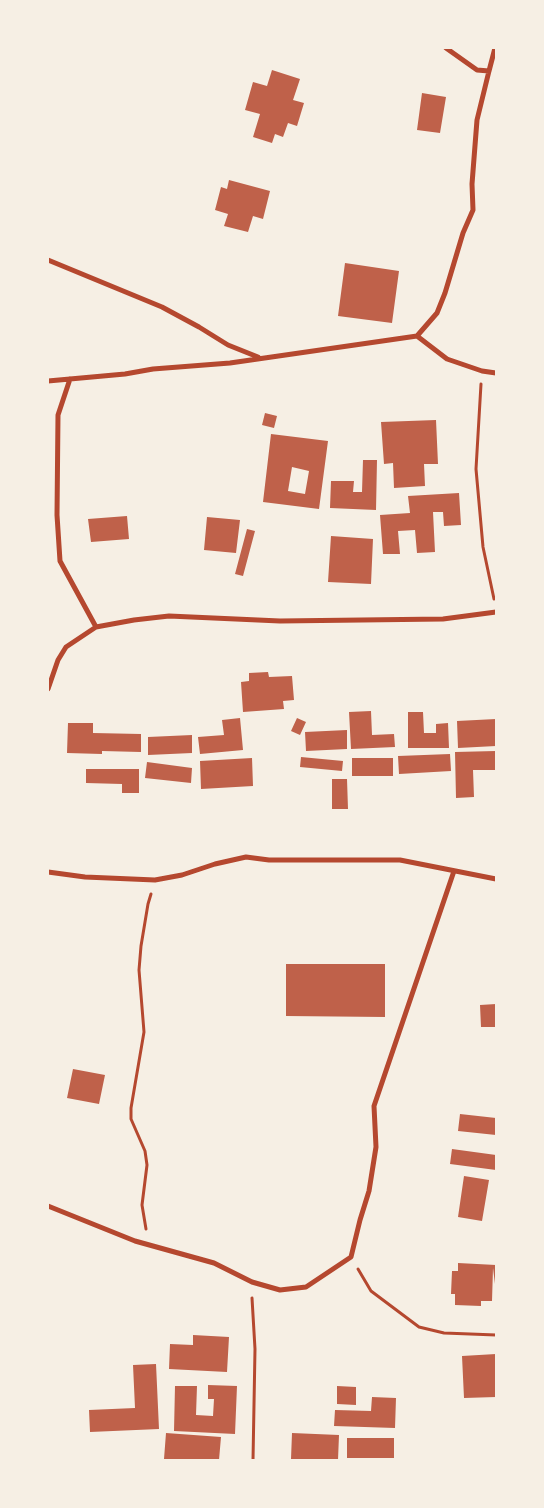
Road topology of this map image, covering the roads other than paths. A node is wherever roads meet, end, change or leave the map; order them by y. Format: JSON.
{"nodes":[{"id":1,"x":446,"y":48,"type":"edge"},
{"id":2,"x":494,"y":48,"type":"edge"},
{"id":3,"x":489,"y":70,"type":"junction"},
{"id":4,"x":48,"y":260,"type":"edge"},
{"id":5,"x":417,"y":336,"type":"junction"},
{"id":6,"x":259,"y":358,"type":"junction"},
{"id":7,"x":496,"y":374,"type":"edge"},
{"id":8,"x":70,"y":379,"type":"junction"},
{"id":9,"x":48,"y":381,"type":"edge"},
{"id":10,"x":496,"y":612,"type":"edge"},
{"id":11,"x":96,"y":627,"type":"junction"},
{"id":12,"x":48,"y":689,"type":"edge"},
{"id":13,"x":454,"y":871,"type":"junction"},
{"id":14,"x":48,"y":872,"type":"edge"},
{"id":15,"x":496,"y":879,"type":"edge"},
{"id":16,"x":48,"y":1206,"type":"edge"}],
"edges":[{"from":1,"to":3,"type":"street"},
{"from":2,"to":3,"type":"street"},
{"from":3,"to":5,"type":"street"},
{"from":4,"to":6,"type":"street"},
{"from":5,"to":6,"type":"street"},
{"from":5,"to":7,"type":"street"},
{"from":6,"to":8,"type":"street"},
{"from":8,"to":9,"type":"street"},
{"from":8,"to":11,"type":"street"},
{"from":10,"to":11,"type":"street"},
{"from":11,"to":12,"type":"street"},
{"from":13,"to":14,"type":"street"},
{"from":13,"to":15,"type":"street"},
{"from":13,"to":16,"type":"street"}]}
